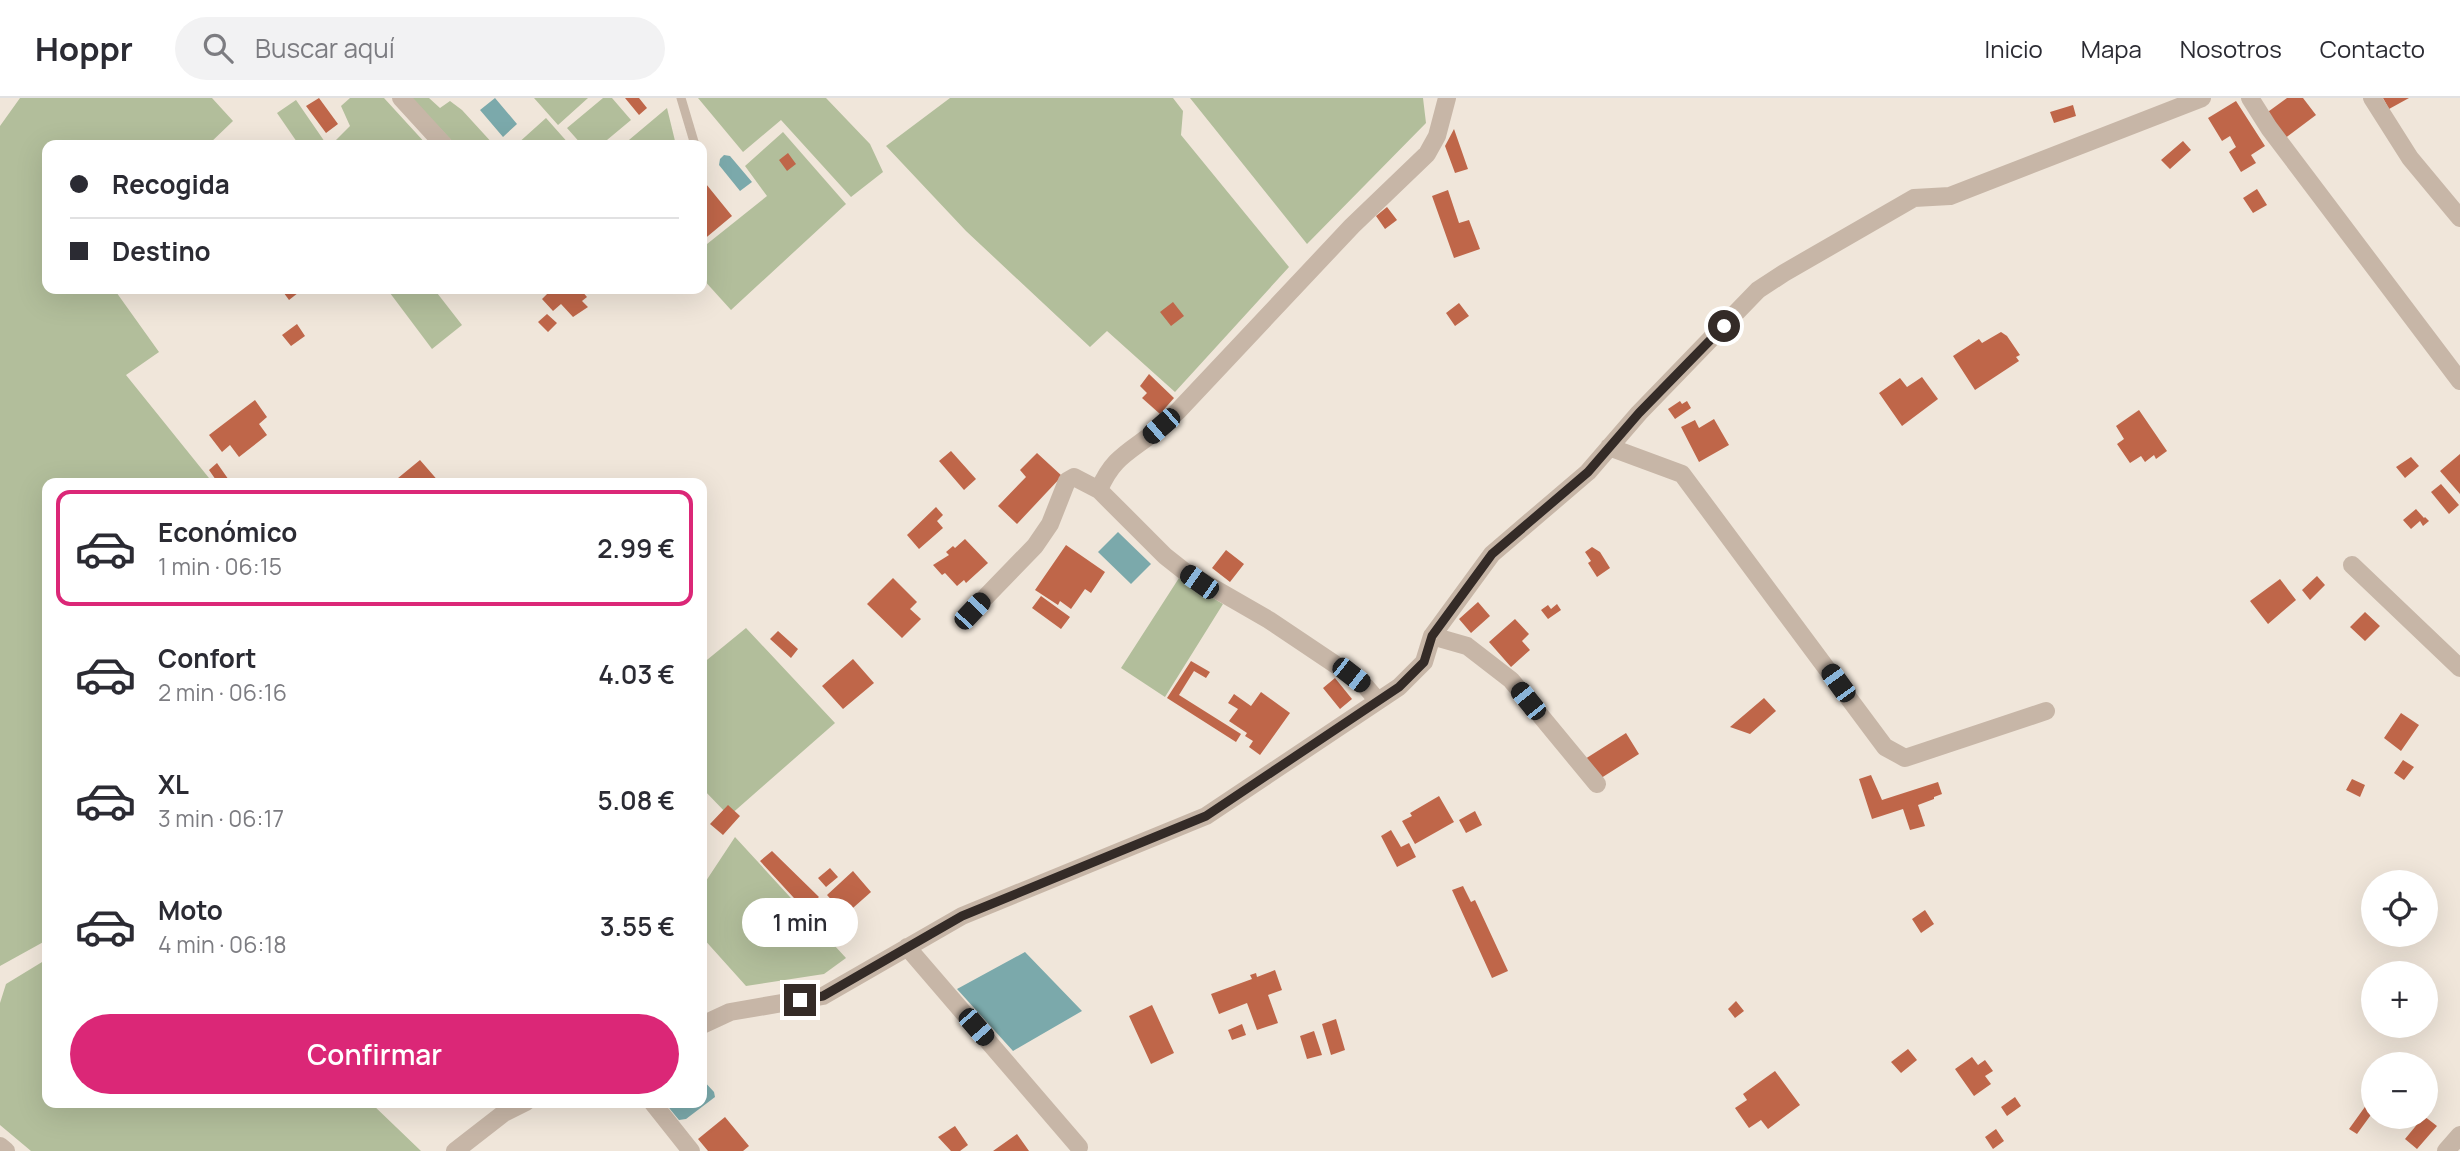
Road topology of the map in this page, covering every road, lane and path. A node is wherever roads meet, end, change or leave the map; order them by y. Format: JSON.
{"nodes":[{"id":1,"x":401,"y":98,"type":"edge"},
{"id":2,"x":681,"y":98,"type":"edge"},
{"id":3,"x":1447,"y":98,"type":"edge"},
{"id":4,"x":2202,"y":98,"type":"edge"},
{"id":5,"x":2250,"y":98,"type":"edge"},
{"id":6,"x":2372,"y":98,"type":"edge"},
{"id":7,"x":439,"y":140,"type":"edge"},
{"id":8,"x":694,"y":140,"type":"edge"},
{"id":9,"x":2460,"y":218,"type":"edge"},
{"id":10,"x":2460,"y":381,"type":"edge"},
{"id":11,"x":1609,"y":447,"type":"junction"},
{"id":12,"x":1099,"y":489,"type":"junction"},
{"id":13,"x":2352,"y":565,"type":"dead end"},
{"id":14,"x":972,"y":611,"type":"dead end"},
{"id":15,"x":1432,"y":636,"type":"junction"},
{"id":16,"x":2460,"y":668,"type":"edge"},
{"id":17,"x":1378,"y":701,"type":"junction"},
{"id":18,"x":2046,"y":711,"type":"dead end"},
{"id":19,"x":1597,"y":784,"type":"dead end"},
{"id":20,"x":907,"y":947,"type":"junction"},
{"id":21,"x":707,"y":1023,"type":"edge"},
{"id":22,"x":515,"y":1108,"type":"edge"},
{"id":23,"x":657,"y":1108,"type":"edge"},
{"id":24,"x":2460,"y":1135,"type":"edge"},
{"id":25,"x":0,"y":1146,"type":"edge"},
{"id":26,"x":1079,"y":1147,"type":"dead end"},
{"id":27,"x":6,"y":1151,"type":"edge"},
{"id":28,"x":455,"y":1151,"type":"edge"},
{"id":29,"x":691,"y":1151,"type":"edge"},
{"id":30,"x":2446,"y":1151,"type":"edge"}],
"edges":[{"from":1,"to":7,"type":"street"},
{"from":2,"to":8,"type":"lane"},
{"from":3,"to":12,"type":"street"},
{"from":4,"to":11,"type":"street"},
{"from":5,"to":10,"type":"street"},
{"from":6,"to":9,"type":"street"},
{"from":11,"to":15,"type":"street"},
{"from":11,"to":18,"type":"street"},
{"from":12,"to":14,"type":"street"},
{"from":12,"to":17,"type":"street"},
{"from":13,"to":16,"type":"street"},
{"from":15,"to":17,"type":"street"},
{"from":15,"to":19,"type":"street"},
{"from":17,"to":20,"type":"street"},
{"from":20,"to":21,"type":"street"},
{"from":20,"to":26,"type":"street"},
{"from":22,"to":28,"type":"street"},
{"from":23,"to":29,"type":"street"},
{"from":24,"to":30,"type":"street"},
{"from":25,"to":27,"type":"street"}]}
